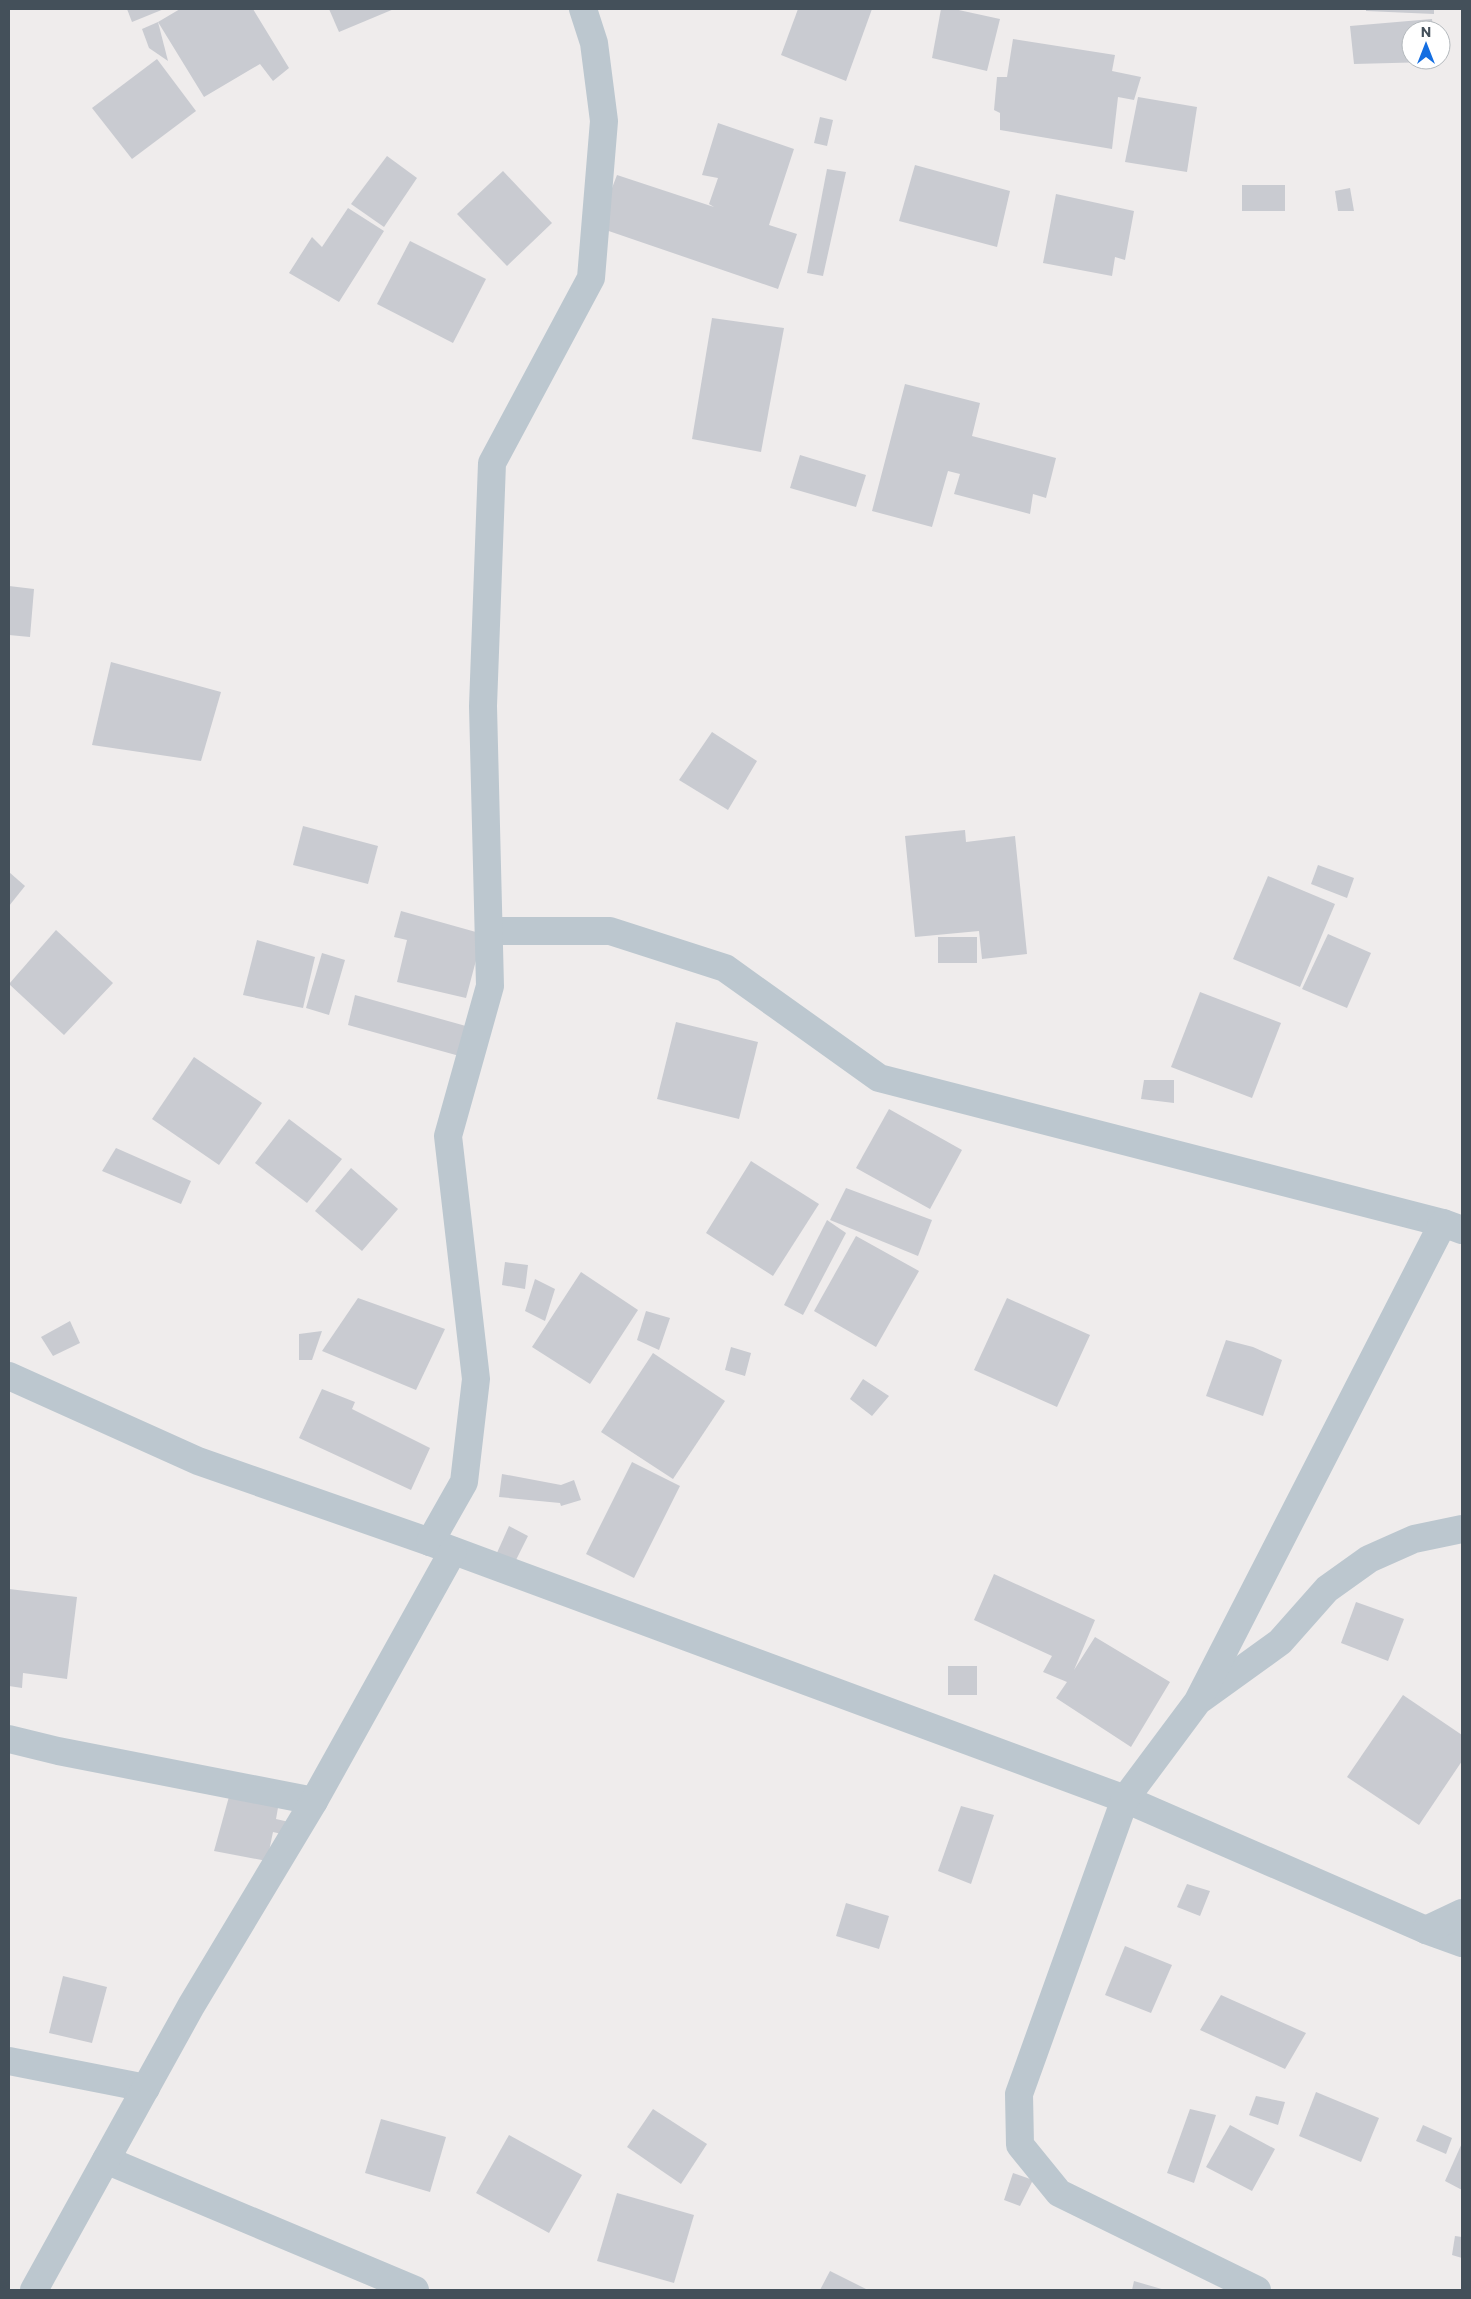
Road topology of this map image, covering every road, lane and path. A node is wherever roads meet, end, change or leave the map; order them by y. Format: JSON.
{"nodes":[{"id":1,"x":583,"y":9,"type":"edge"},
{"id":2,"x":489,"y":931,"type":"junction"},
{"id":3,"x":1452,"y":1227,"type":"edge"},
{"id":4,"x":9,"y":1376,"type":"edge"},
{"id":5,"x":1462,"y":1528,"type":"edge"},
{"id":6,"x":441,"y":1547,"type":"junction"},
{"id":7,"x":1198,"y":1701,"type":"junction"},
{"id":8,"x":9,"y":1739,"type":"edge"},
{"id":9,"x":1125,"y":1799,"type":"junction"},
{"id":10,"x":314,"y":1801,"type":"junction"},
{"id":11,"x":1462,"y":1913,"type":"edge"},
{"id":12,"x":1426,"y":1930,"type":"junction"},
{"id":13,"x":1462,"y":1943,"type":"edge"},
{"id":14,"x":9,"y":2061,"type":"edge"},
{"id":15,"x":146,"y":2088,"type":"junction"},
{"id":16,"x":106,"y":2160,"type":"junction"},
{"id":17,"x":34,"y":2290,"type":"edge"},
{"id":18,"x":415,"y":2290,"type":"edge"},
{"id":19,"x":1257,"y":2290,"type":"edge"}],
"edges":[{"from":1,"to":2,"type":"street"},
{"from":2,"to":3,"type":"street"},
{"from":2,"to":6,"type":"street"},
{"from":3,"to":7,"type":"street"},
{"from":4,"to":6,"type":"street"},
{"from":5,"to":7,"type":"street"},
{"from":6,"to":9,"type":"street"},
{"from":6,"to":10,"type":"street"},
{"from":7,"to":9,"type":"street"},
{"from":8,"to":10,"type":"street"},
{"from":9,"to":12,"type":"street"},
{"from":9,"to":19,"type":"street"},
{"from":10,"to":15,"type":"street"},
{"from":11,"to":12,"type":"street"},
{"from":12,"to":13,"type":"street"},
{"from":14,"to":15,"type":"street"},
{"from":15,"to":16,"type":"street"},
{"from":16,"to":17,"type":"street"},
{"from":16,"to":18,"type":"street"}]}
